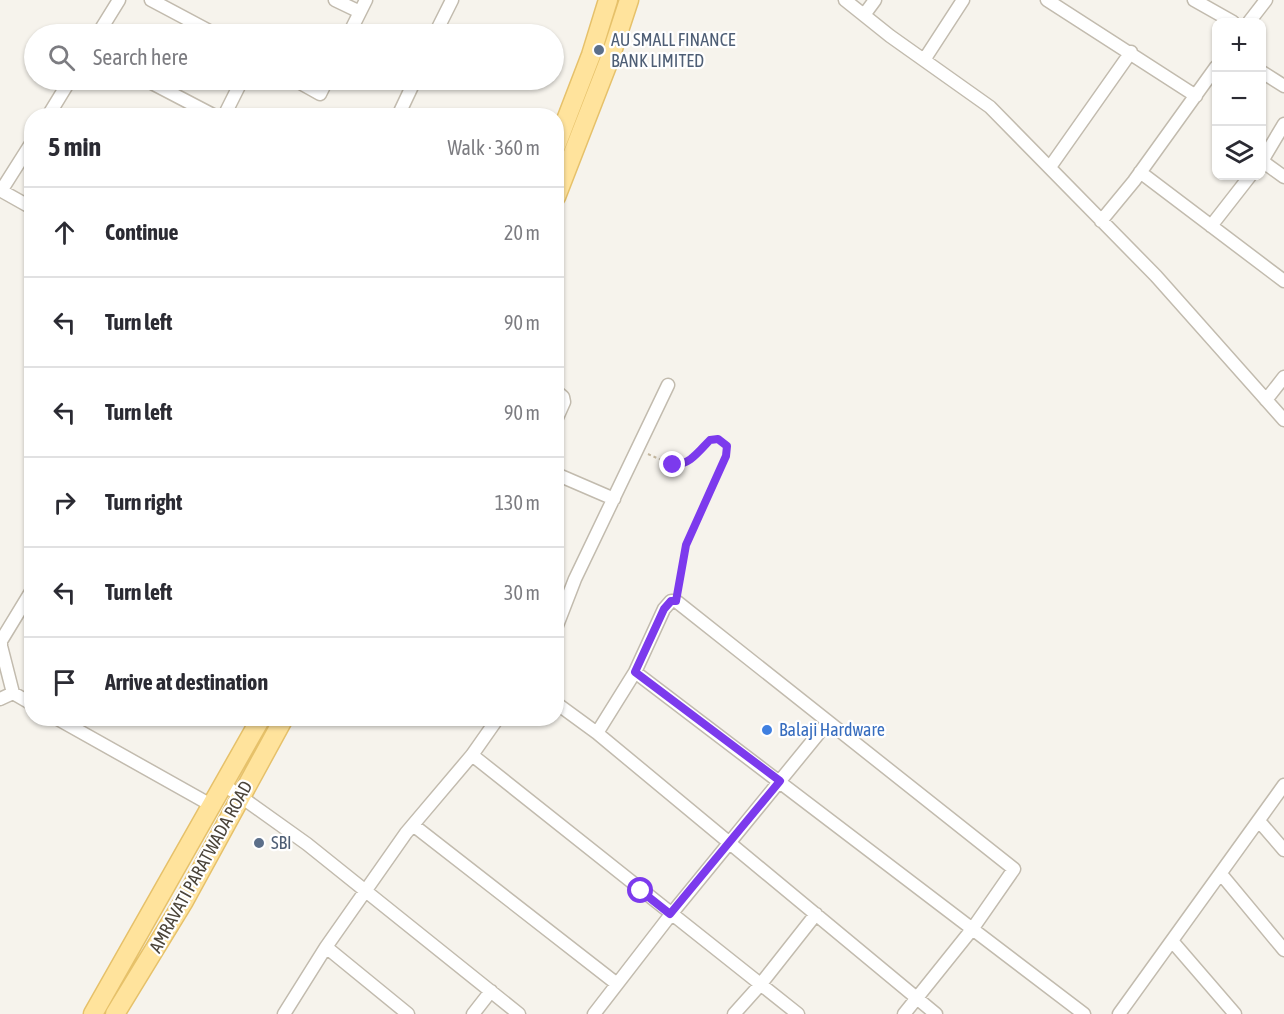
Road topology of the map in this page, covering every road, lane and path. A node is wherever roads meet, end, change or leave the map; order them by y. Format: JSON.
{"nodes":[{"id":1,"x":119,"y":0,"type":"edge"},
{"id":2,"x":151,"y":0,"type":"edge"},
{"id":3,"x":335,"y":0,"type":"edge"},
{"id":4,"x":366,"y":0,"type":"edge"},
{"id":5,"x":452,"y":0,"type":"edge"},
{"id":6,"x":608,"y":0,"type":"edge"},
{"id":7,"x":629,"y":0,"type":"edge"},
{"id":8,"x":845,"y":0,"type":"edge"},
{"id":9,"x":875,"y":0,"type":"edge"},
{"id":10,"x":963,"y":0,"type":"edge"},
{"id":11,"x":1047,"y":0,"type":"edge"},
{"id":12,"x":1194,"y":0,"type":"edge"},
{"id":13,"x":1266,"y":0,"type":"edge"},
{"id":14,"x":360,"y":12,"type":"junction"},
{"id":15,"x":864,"y":15,"type":"junction"},
{"id":16,"x":1226,"y":18,"type":"edge"},
{"id":17,"x":1252,"y":18,"type":"edge"},
{"id":18,"x":104,"y":24,"type":"edge"},
{"id":19,"x":196,"y":24,"type":"edge"},
{"id":20,"x":354,"y":24,"type":"edge"},
{"id":21,"x":440,"y":24,"type":"edge"},
{"id":22,"x":1131,"y":52,"type":"junction"},
{"id":23,"x":924,"y":60,"type":"junction"},
{"id":24,"x":1213,"y":72,"type":"edge"},
{"id":25,"x":1266,"y":75,"type":"edge"},
{"id":26,"x":1284,"y":86,"type":"edge"},
{"id":27,"x":64,"y":90,"type":"edge"},
{"id":28,"x":165,"y":90,"type":"edge"},
{"id":29,"x":237,"y":90,"type":"edge"},
{"id":30,"x":410,"y":90,"type":"edge"},
{"id":31,"x":1196,"y":96,"type":"junction"},
{"id":32,"x":53,"y":108,"type":"edge"},
{"id":33,"x":200,"y":108,"type":"edge"},
{"id":34,"x":228,"y":108,"type":"edge"},
{"id":35,"x":402,"y":108,"type":"edge"},
{"id":36,"x":1284,"y":124,"type":"edge"},
{"id":37,"x":564,"y":125,"type":"edge"},
{"id":38,"x":1266,"y":154,"type":"edge"},
{"id":39,"x":24,"y":155,"type":"edge"},
{"id":40,"x":1266,"y":164,"type":"edge"},
{"id":41,"x":1050,"y":167,"type":"junction"},
{"id":42,"x":1140,"y":172,"type":"junction"},
{"id":43,"x":564,"y":176,"type":"edge"},
{"id":44,"x":1284,"y":177,"type":"edge"},
{"id":45,"x":1247,"y":180,"type":"edge"},
{"id":46,"x":1,"y":191,"type":"edge"},
{"id":47,"x":24,"y":204,"type":"edge"},
{"id":48,"x":1101,"y":221,"type":"junction"},
{"id":49,"x":1211,"y":226,"type":"junction"},
{"id":50,"x":1284,"y":281,"type":"edge"},
{"id":51,"x":1284,"y":377,"type":"edge"},
{"id":52,"x":668,"y":385,"type":"dead end"},
{"id":53,"x":1266,"y":400,"type":"junction"},
{"id":54,"x":1284,"y":420,"type":"edge"},
{"id":55,"x":638,"y":449,"type":"junction"},
{"id":56,"x":564,"y":477,"type":"edge"},
{"id":57,"x":614,"y":499,"type":"junction"},
{"id":58,"x":676,"y":601,"type":"junction"},
{"id":59,"x":24,"y":603,"type":"edge"},
{"id":60,"x":564,"y":607,"type":"edge"},
{"id":61,"x":635,"y":672,"type":"junction"},
{"id":62,"x":13,"y":693,"type":"junction"},
{"id":63,"x":0,"y":699,"type":"edge"},
{"id":64,"x":24,"y":699,"type":"edge"},
{"id":65,"x":564,"y":709,"type":"edge"},
{"id":66,"x":828,"y":722,"type":"junction"},
{"id":67,"x":71,"y":726,"type":"edge"},
{"id":68,"x":256,"y":726,"type":"edge"},
{"id":69,"x":280,"y":726,"type":"edge"},
{"id":70,"x":492,"y":726,"type":"edge"},
{"id":71,"x":597,"y":733,"type":"junction"},
{"id":72,"x":472,"y":755,"type":"junction"},
{"id":73,"x":780,"y":781,"type":"junction"},
{"id":74,"x":223,"y":784,"type":"junction"},
{"id":75,"x":1284,"y":785,"type":"edge"},
{"id":76,"x":241,"y":796,"type":"junction"},
{"id":77,"x":211,"y":805,"type":"junction"},
{"id":78,"x":1259,"y":821,"type":"junction"},
{"id":79,"x":412,"y":825,"type":"junction"},
{"id":80,"x":728,"y":843,"type":"junction"},
{"id":81,"x":1284,"y":850,"type":"edge"},
{"id":82,"x":1221,"y":874,"type":"junction"},
{"id":83,"x":366,"y":892,"type":"junction"},
{"id":84,"x":670,"y":914,"type":"junction"},
{"id":85,"x":816,"y":914,"type":"junction"},
{"id":86,"x":973,"y":927,"type":"junction"},
{"id":87,"x":1172,"y":941,"type":"junction"},
{"id":88,"x":326,"y":947,"type":"junction"},
{"id":89,"x":1284,"y":950,"type":"edge"},
{"id":90,"x":617,"y":984,"type":"junction"},
{"id":91,"x":760,"y":985,"type":"junction"},
{"id":92,"x":491,"y":991,"type":"junction"},
{"id":93,"x":917,"y":998,"type":"junction"},
{"id":94,"x":1125,"y":1012,"type":"edge"},
{"id":95,"x":596,"y":1013,"type":"edge"},
{"id":96,"x":93,"y":1014,"type":"edge"},
{"id":97,"x":115,"y":1014,"type":"edge"},
{"id":98,"x":284,"y":1014,"type":"edge"},
{"id":99,"x":408,"y":1014,"type":"edge"},
{"id":100,"x":473,"y":1014,"type":"edge"},
{"id":101,"x":519,"y":1014,"type":"edge"},
{"id":102,"x":735,"y":1014,"type":"edge"},
{"id":103,"x":798,"y":1014,"type":"edge"},
{"id":104,"x":904,"y":1014,"type":"edge"},
{"id":105,"x":936,"y":1014,"type":"edge"},
{"id":106,"x":1084,"y":1014,"type":"edge"},
{"id":107,"x":1235,"y":1014,"type":"edge"}],
"edges":[{"from":1,"to":18,"type":"street"},
{"from":2,"to":19,"type":"street"},
{"from":3,"to":14,"type":"street"},
{"from":4,"to":14,"type":"street"},
{"from":5,"to":21,"type":"street"},
{"from":6,"to":37,"type":"main road"},
{"from":7,"to":43,"type":"main road"},
{"from":8,"to":15,"type":"street"},
{"from":9,"to":15,"type":"street"},
{"from":10,"to":23,"type":"street"},
{"from":11,"to":22,"type":"street"},
{"from":12,"to":16,"type":"street"},
{"from":13,"to":17,"type":"street"},
{"from":14,"to":20,"type":"street"},
{"from":15,"to":23,"type":"street"},
{"from":22,"to":31,"type":"street"},
{"from":22,"to":41,"type":"street"},
{"from":23,"to":41,"type":"street"},
{"from":24,"to":31,"type":"street"},
{"from":25,"to":26,"type":"street"},
{"from":27,"to":32,"type":"street"},
{"from":28,"to":33,"type":"street"},
{"from":29,"to":34,"type":"street"},
{"from":30,"to":35,"type":"street"},
{"from":31,"to":42,"type":"street"},
{"from":36,"to":38,"type":"street"},
{"from":39,"to":46,"type":"street"},
{"from":40,"to":44,"type":"street"},
{"from":41,"to":48,"type":"street"},
{"from":42,"to":48,"type":"street"},
{"from":42,"to":49,"type":"street"},
{"from":45,"to":49,"type":"street"},
{"from":46,"to":47,"type":"street"},
{"from":48,"to":53,"type":"street"},
{"from":49,"to":50,"type":"street"},
{"from":51,"to":53,"type":"street"},
{"from":52,"to":55,"type":"street"},
{"from":53,"to":54,"type":"street"},
{"from":55,"to":57,"type":"street"},
{"from":55,"to":58,"type":"path"},
{"from":56,"to":57,"type":"street"},
{"from":57,"to":60,"type":"street"},
{"from":58,"to":61,"type":"street"},
{"from":58,"to":66,"type":"street"},
{"from":59,"to":62,"type":"street"},
{"from":61,"to":71,"type":"street"},
{"from":61,"to":73,"type":"street"},
{"from":62,"to":63,"type":"street"},
{"from":62,"to":64,"type":"street"},
{"from":65,"to":71,"type":"street"},
{"from":66,"to":73,"type":"street"},
{"from":66,"to":86,"type":"street"},
{"from":67,"to":77,"type":"street"},
{"from":68,"to":74,"type":"main road","name":"AMRAVATI PARATWADA ROAD"},
{"from":69,"to":76,"type":"main road","name":"AMRAVATI PARATWADA ROAD"},
{"from":70,"to":72,"type":"street"},
{"from":71,"to":80,"type":"street"},
{"from":72,"to":79,"type":"street"},
{"from":72,"to":84,"type":"street"},
{"from":73,"to":80,"type":"street"},
{"from":73,"to":86,"type":"street"},
{"from":74,"to":76,"type":"street"},
{"from":74,"to":77,"type":"main road","name":"AMRAVATI PARATWADA ROAD"},
{"from":75,"to":78,"type":"street"},
{"from":76,"to":83,"type":"street"},
{"from":76,"to":97,"type":"main road","name":"AMRAVATI PARATWADA ROAD"},
{"from":77,"to":96,"type":"main road","name":"AMRAVATI PARATWADA ROAD"},
{"from":78,"to":81,"type":"street"},
{"from":78,"to":82,"type":"street"},
{"from":79,"to":83,"type":"street"},
{"from":79,"to":90,"type":"street"},
{"from":80,"to":84,"type":"street"},
{"from":80,"to":85,"type":"street"},
{"from":82,"to":87,"type":"street"},
{"from":82,"to":89,"type":"street"},
{"from":83,"to":88,"type":"street"},
{"from":83,"to":92,"type":"street"},
{"from":84,"to":90,"type":"street"},
{"from":84,"to":91,"type":"street"},
{"from":85,"to":91,"type":"street"},
{"from":85,"to":93,"type":"street"},
{"from":86,"to":93,"type":"street"},
{"from":86,"to":106,"type":"street"},
{"from":87,"to":94,"type":"street"},
{"from":87,"to":107,"type":"street"},
{"from":88,"to":98,"type":"street"},
{"from":88,"to":99,"type":"street"},
{"from":90,"to":95,"type":"street"},
{"from":91,"to":102,"type":"street"},
{"from":91,"to":103,"type":"street"},
{"from":92,"to":100,"type":"street"},
{"from":92,"to":101,"type":"street"},
{"from":93,"to":104,"type":"street"},
{"from":93,"to":105,"type":"street"}]}
